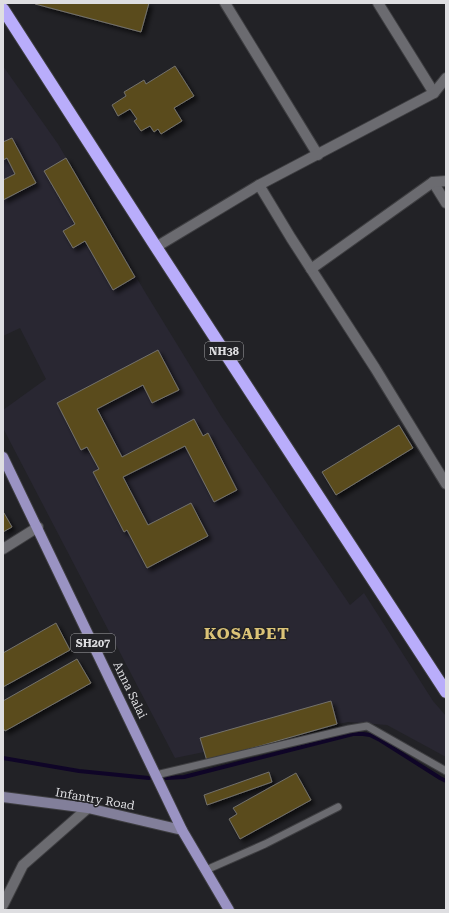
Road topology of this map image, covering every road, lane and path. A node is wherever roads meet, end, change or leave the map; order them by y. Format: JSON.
{"nodes":[{"id":1,"x":225,"y":3,"type":"edge"},
{"id":2,"x":378,"y":3,"type":"edge"},
{"id":3,"x":3,"y":9,"type":"edge"},
{"id":4,"x":446,"y":78,"type":"edge"},
{"id":5,"x":434,"y":93,"type":"junction"},
{"id":6,"x":318,"y":155,"type":"junction"},
{"id":7,"x":446,"y":181,"type":"edge"},
{"id":8,"x":433,"y":182,"type":"junction"},
{"id":9,"x":259,"y":185,"type":"junction"},
{"id":10,"x":446,"y":203,"type":"edge"},
{"id":11,"x":156,"y":247,"type":"junction"},
{"id":12,"x":311,"y":269,"type":"junction"},
{"id":13,"x":3,"y":457,"type":"edge"},
{"id":14,"x":446,"y":484,"type":"edge"},
{"id":15,"x":38,"y":527,"type":"junction"},
{"id":16,"x":3,"y":549,"type":"edge"},
{"id":17,"x":446,"y":692,"type":"edge"},
{"id":18,"x":446,"y":771,"type":"edge"},
{"id":19,"x":156,"y":775,"type":"junction"},
{"id":20,"x":3,"y":797,"type":"edge"},
{"id":21,"x":338,"y":807,"type":"dead end"},
{"id":22,"x":88,"y":808,"type":"junction"},
{"id":23,"x":182,"y":830,"type":"junction"},
{"id":24,"x":206,"y":870,"type":"junction"},
{"id":25,"x":3,"y":905,"type":"edge"},
{"id":26,"x":229,"y":910,"type":"edge"}],
"edges":[{"from":1,"to":6,"type":"street"},
{"from":2,"to":5,"type":"street"},
{"from":3,"to":11,"type":"highway","number":"NH38"},
{"from":4,"to":5,"type":"street"},
{"from":5,"to":6,"type":"street"},
{"from":6,"to":9,"type":"street"},
{"from":7,"to":8,"type":"street"},
{"from":8,"to":10,"type":"street"},
{"from":8,"to":12,"type":"street"},
{"from":9,"to":11,"type":"street"},
{"from":9,"to":12,"type":"street"},
{"from":11,"to":17,"type":"highway","number":"NH38"},
{"from":12,"to":14,"type":"street"},
{"from":13,"to":15,"type":"main road","name":"Anna Salai","number":"SH207"},
{"from":15,"to":16,"type":"street"},
{"from":15,"to":19,"type":"main road","name":"Anna Salai","number":"SH207"},
{"from":18,"to":19,"type":"lane"},
{"from":19,"to":23,"type":"main road","name":"Anna Salai","number":"SH207"},
{"from":20,"to":22,"type":"street","name":"Infantry Road"},
{"from":21,"to":24,"type":"lane"},
{"from":22,"to":23,"type":"street","name":"Infantry Road"},
{"from":22,"to":25,"type":"street"},
{"from":23,"to":24,"type":"main road","name":"Anna Salai","number":"SH207"},
{"from":24,"to":26,"type":"main road","name":"Anna Salai","number":"SH207"}]}
